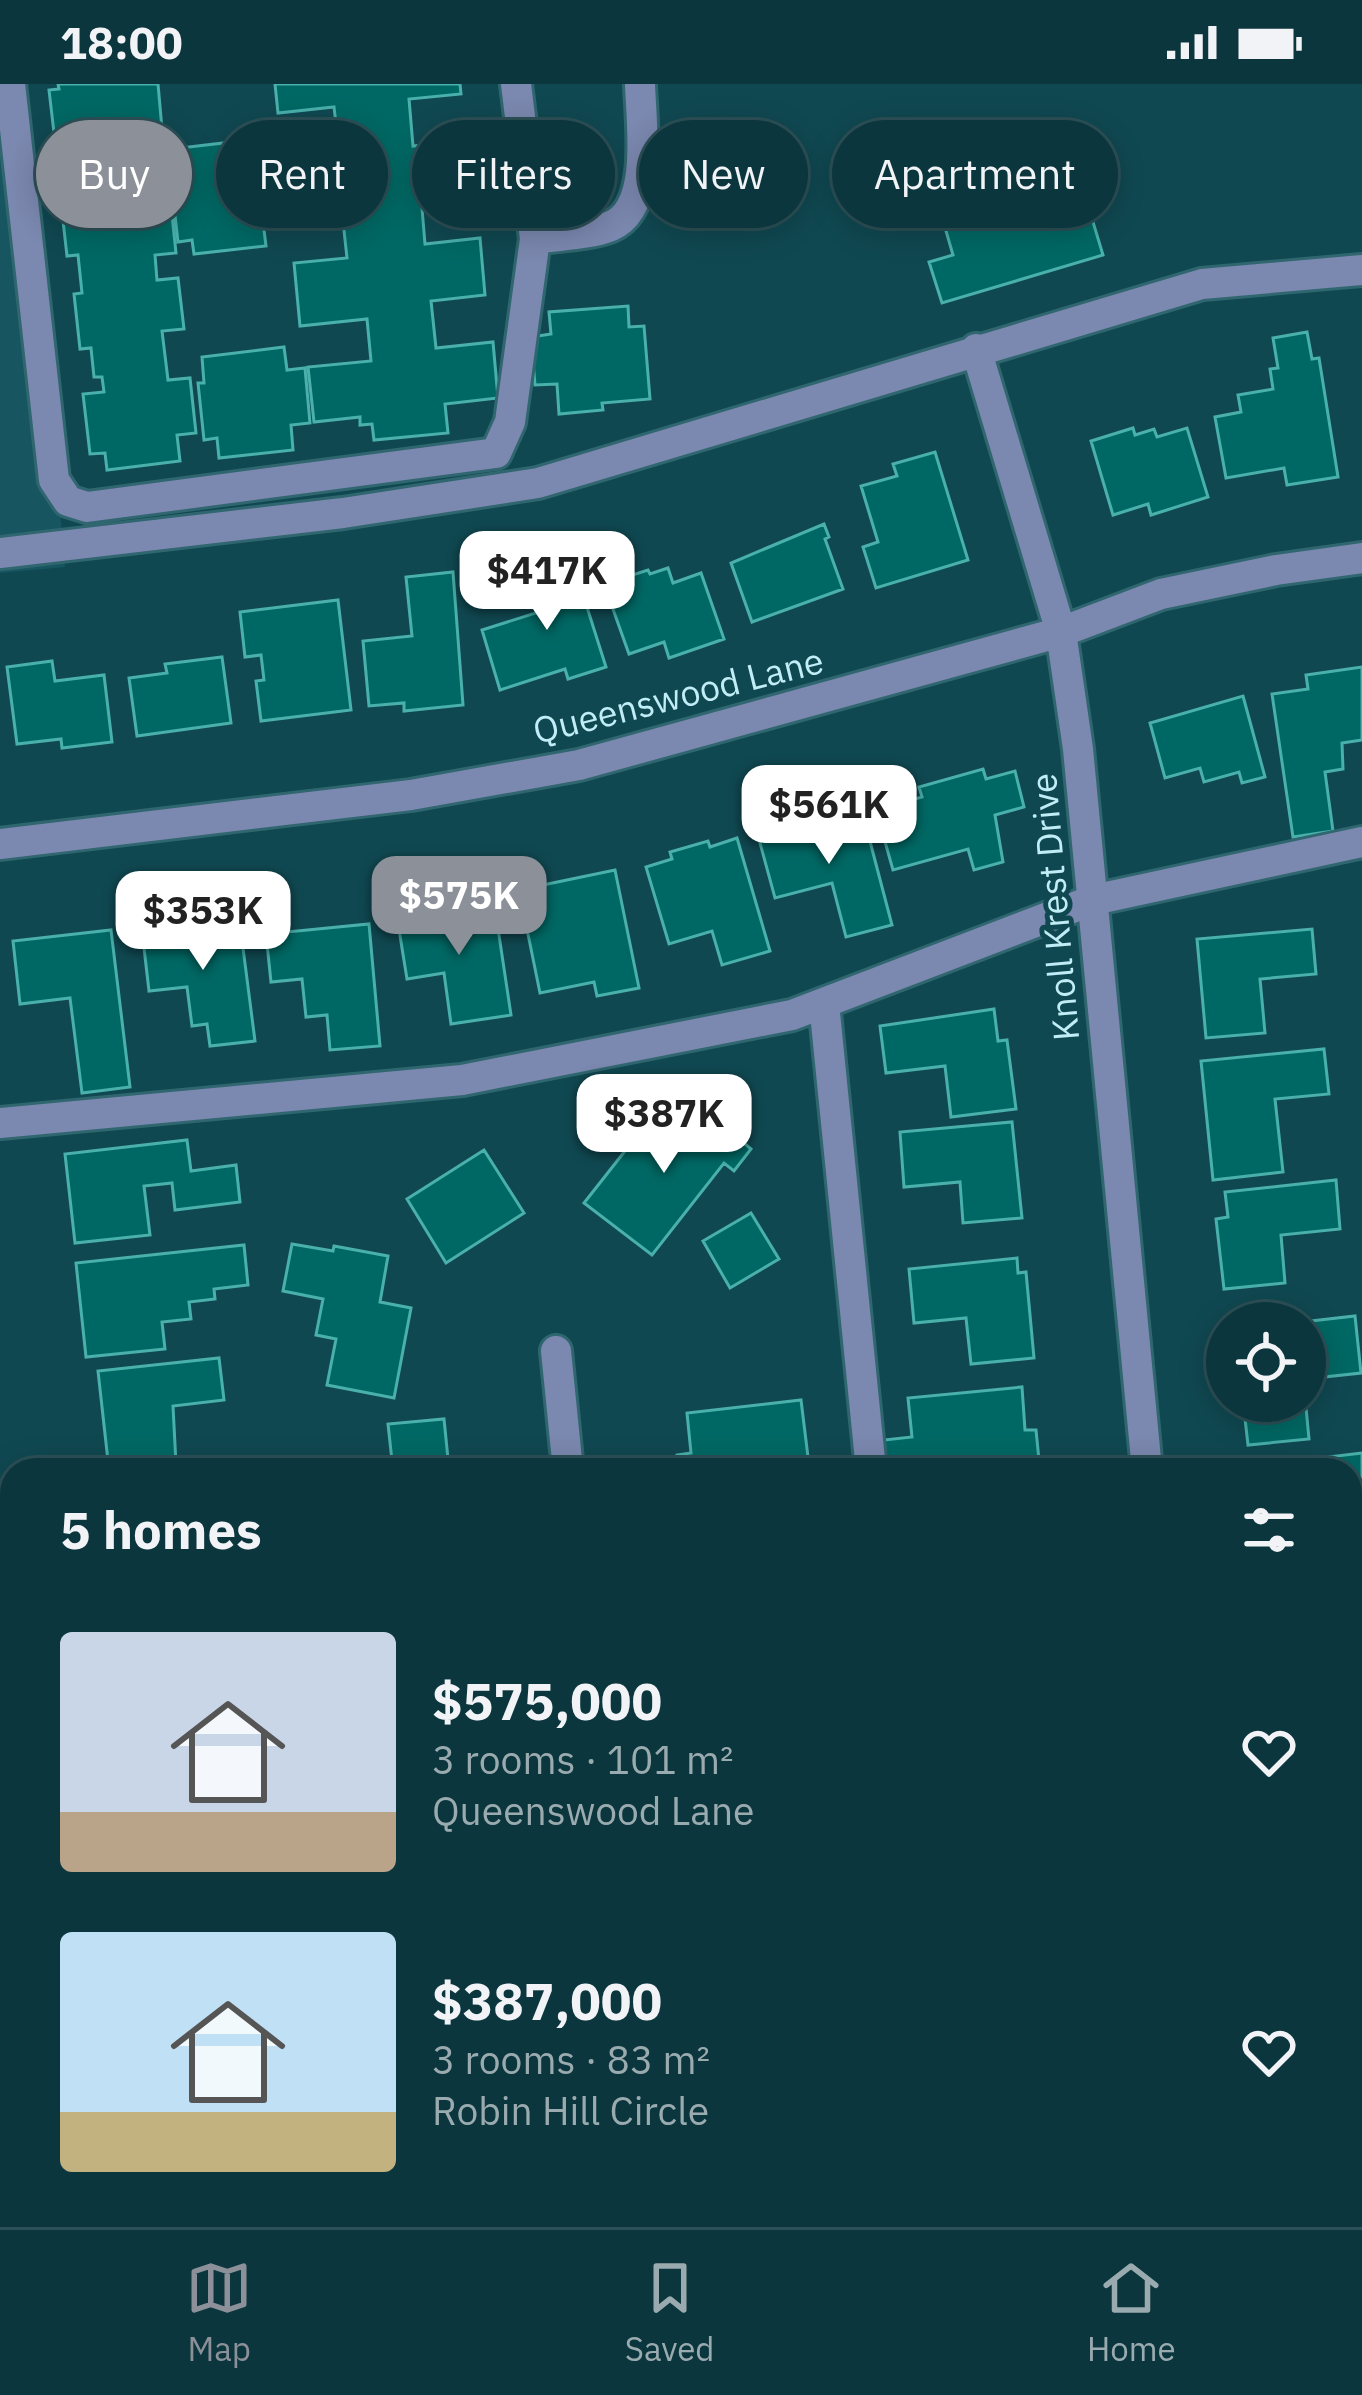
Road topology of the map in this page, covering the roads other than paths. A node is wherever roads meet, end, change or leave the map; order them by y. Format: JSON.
{"nodes":[{"id":1,"x":10,"y":84,"type":"edge"},
{"id":2,"x":516,"y":84,"type":"edge"},
{"id":3,"x":640,"y":84,"type":"edge"},
{"id":4,"x":536,"y":238,"type":"junction"},
{"id":5,"x":1362,"y":269,"type":"edge"},
{"id":6,"x":976,"y":349,"type":"junction"},
{"id":7,"x":0,"y":554,"type":"edge"},
{"id":8,"x":1362,"y":558,"type":"edge"},
{"id":9,"x":1061,"y":632,"type":"junction"},
{"id":10,"x":1362,"y":842,"type":"edge"},
{"id":11,"x":0,"y":844,"type":"edge"},
{"id":12,"x":1093,"y":900,"type":"junction"},
{"id":13,"x":824,"y":1003,"type":"junction"},
{"id":14,"x":0,"y":1123,"type":"edge"},
{"id":15,"x":556,"y":1351,"type":"dead end"},
{"id":16,"x":567,"y":1458,"type":"edge"},
{"id":17,"x":870,"y":1458,"type":"edge"},
{"id":18,"x":1146,"y":1458,"type":"edge"}],
"edges":[{"from":1,"to":4,"type":"street"},
{"from":2,"to":4,"type":"street"},
{"from":3,"to":4,"type":"street"},
{"from":5,"to":6,"type":"street"},
{"from":6,"to":7,"type":"street"},
{"from":6,"to":9,"type":"street","name":"Knoll Krest Drive"},
{"from":8,"to":9,"type":"street","name":"Queenswood Lane"},
{"from":9,"to":11,"type":"street","name":"Queenswood Lane"},
{"from":9,"to":12,"type":"street","name":"Knoll Krest Drive"},
{"from":10,"to":12,"type":"street"},
{"from":12,"to":13,"type":"street"},
{"from":12,"to":18,"type":"street","name":"Knoll Krest Drive"},
{"from":13,"to":14,"type":"street"},
{"from":13,"to":17,"type":"street"},
{"from":15,"to":16,"type":"street"}]}
